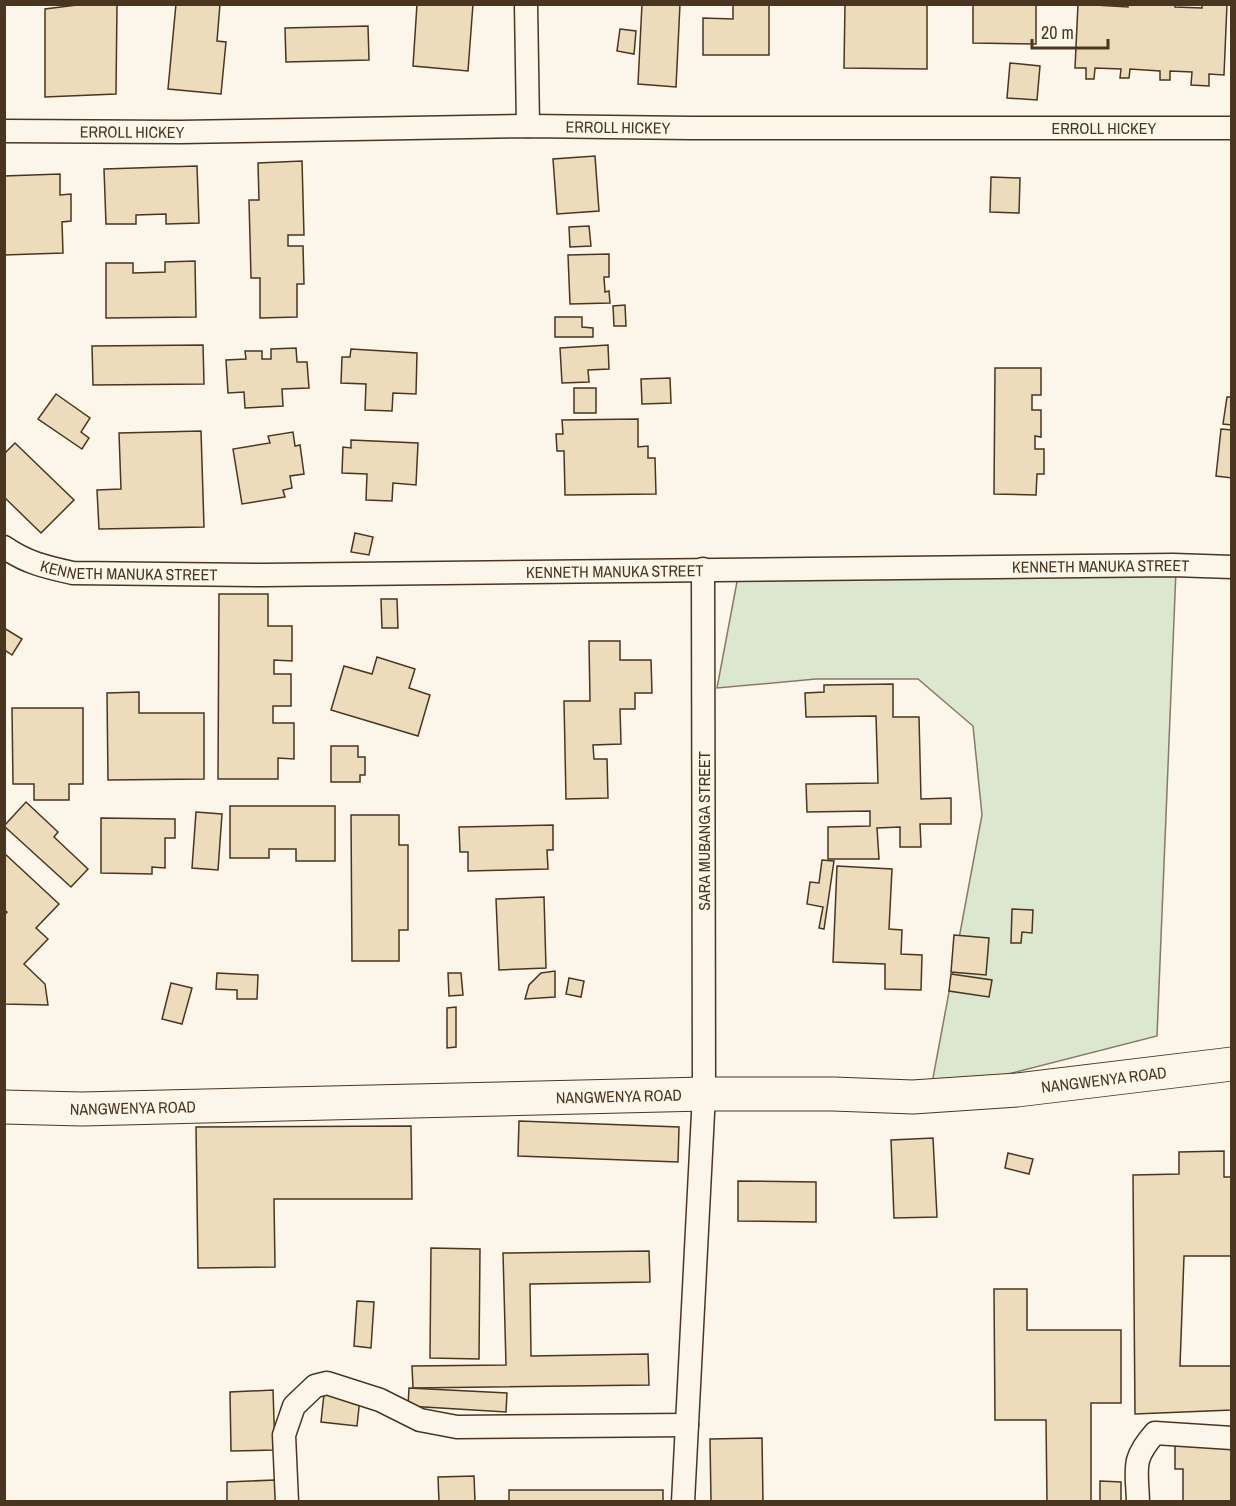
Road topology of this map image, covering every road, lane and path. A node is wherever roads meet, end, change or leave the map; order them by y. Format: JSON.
{"nodes":[{"id":1,"x":526,"y":4,"type":"edge"},
{"id":2,"x":528,"y":126,"type":"junction"},
{"id":3,"x":1232,"y":128,"type":"edge"},
{"id":4,"x":4,"y":131,"type":"edge"},
{"id":5,"x":4,"y":547,"type":"edge"},
{"id":6,"x":1232,"y":567,"type":"edge"},
{"id":7,"x":703,"y":569,"type":"junction"},
{"id":8,"x":1232,"y":1064,"type":"edge"},
{"id":9,"x":704,"y":1094,"type":"junction"},
{"id":10,"x":4,"y":1107,"type":"edge"},
{"id":11,"x":687,"y":1425,"type":"junction"},
{"id":12,"x":1232,"y":1438,"type":"edge"},
{"id":13,"x":287,"y":1502,"type":"edge"},
{"id":14,"x":683,"y":1502,"type":"edge"},
{"id":15,"x":1138,"y":1502,"type":"edge"}],
"edges":[{"from":1,"to":2,"type":"street"},
{"from":2,"to":3,"type":"street","name":"ERROLL HICKEY"},
{"from":2,"to":4,"type":"street","name":"ERROLL HICKEY"},
{"from":5,"to":7,"type":"street","name":"KENNETH MANUKA STREET"},
{"from":6,"to":7,"type":"street","name":"KENNETH MANUKA STREET"},
{"from":7,"to":9,"type":"street","name":"SARA MUBANGA STREET"},
{"from":8,"to":9,"type":"main road","name":"NANGWENYA ROAD"},
{"from":9,"to":10,"type":"main road","name":"NANGWENYA ROAD"},
{"from":9,"to":11,"type":"street","name":"SARA MUBANGA STREET"},
{"from":11,"to":13,"type":"street"},
{"from":11,"to":14,"type":"street","name":"SARA MUBANGA STREET"},
{"from":12,"to":15,"type":"street"}]}
